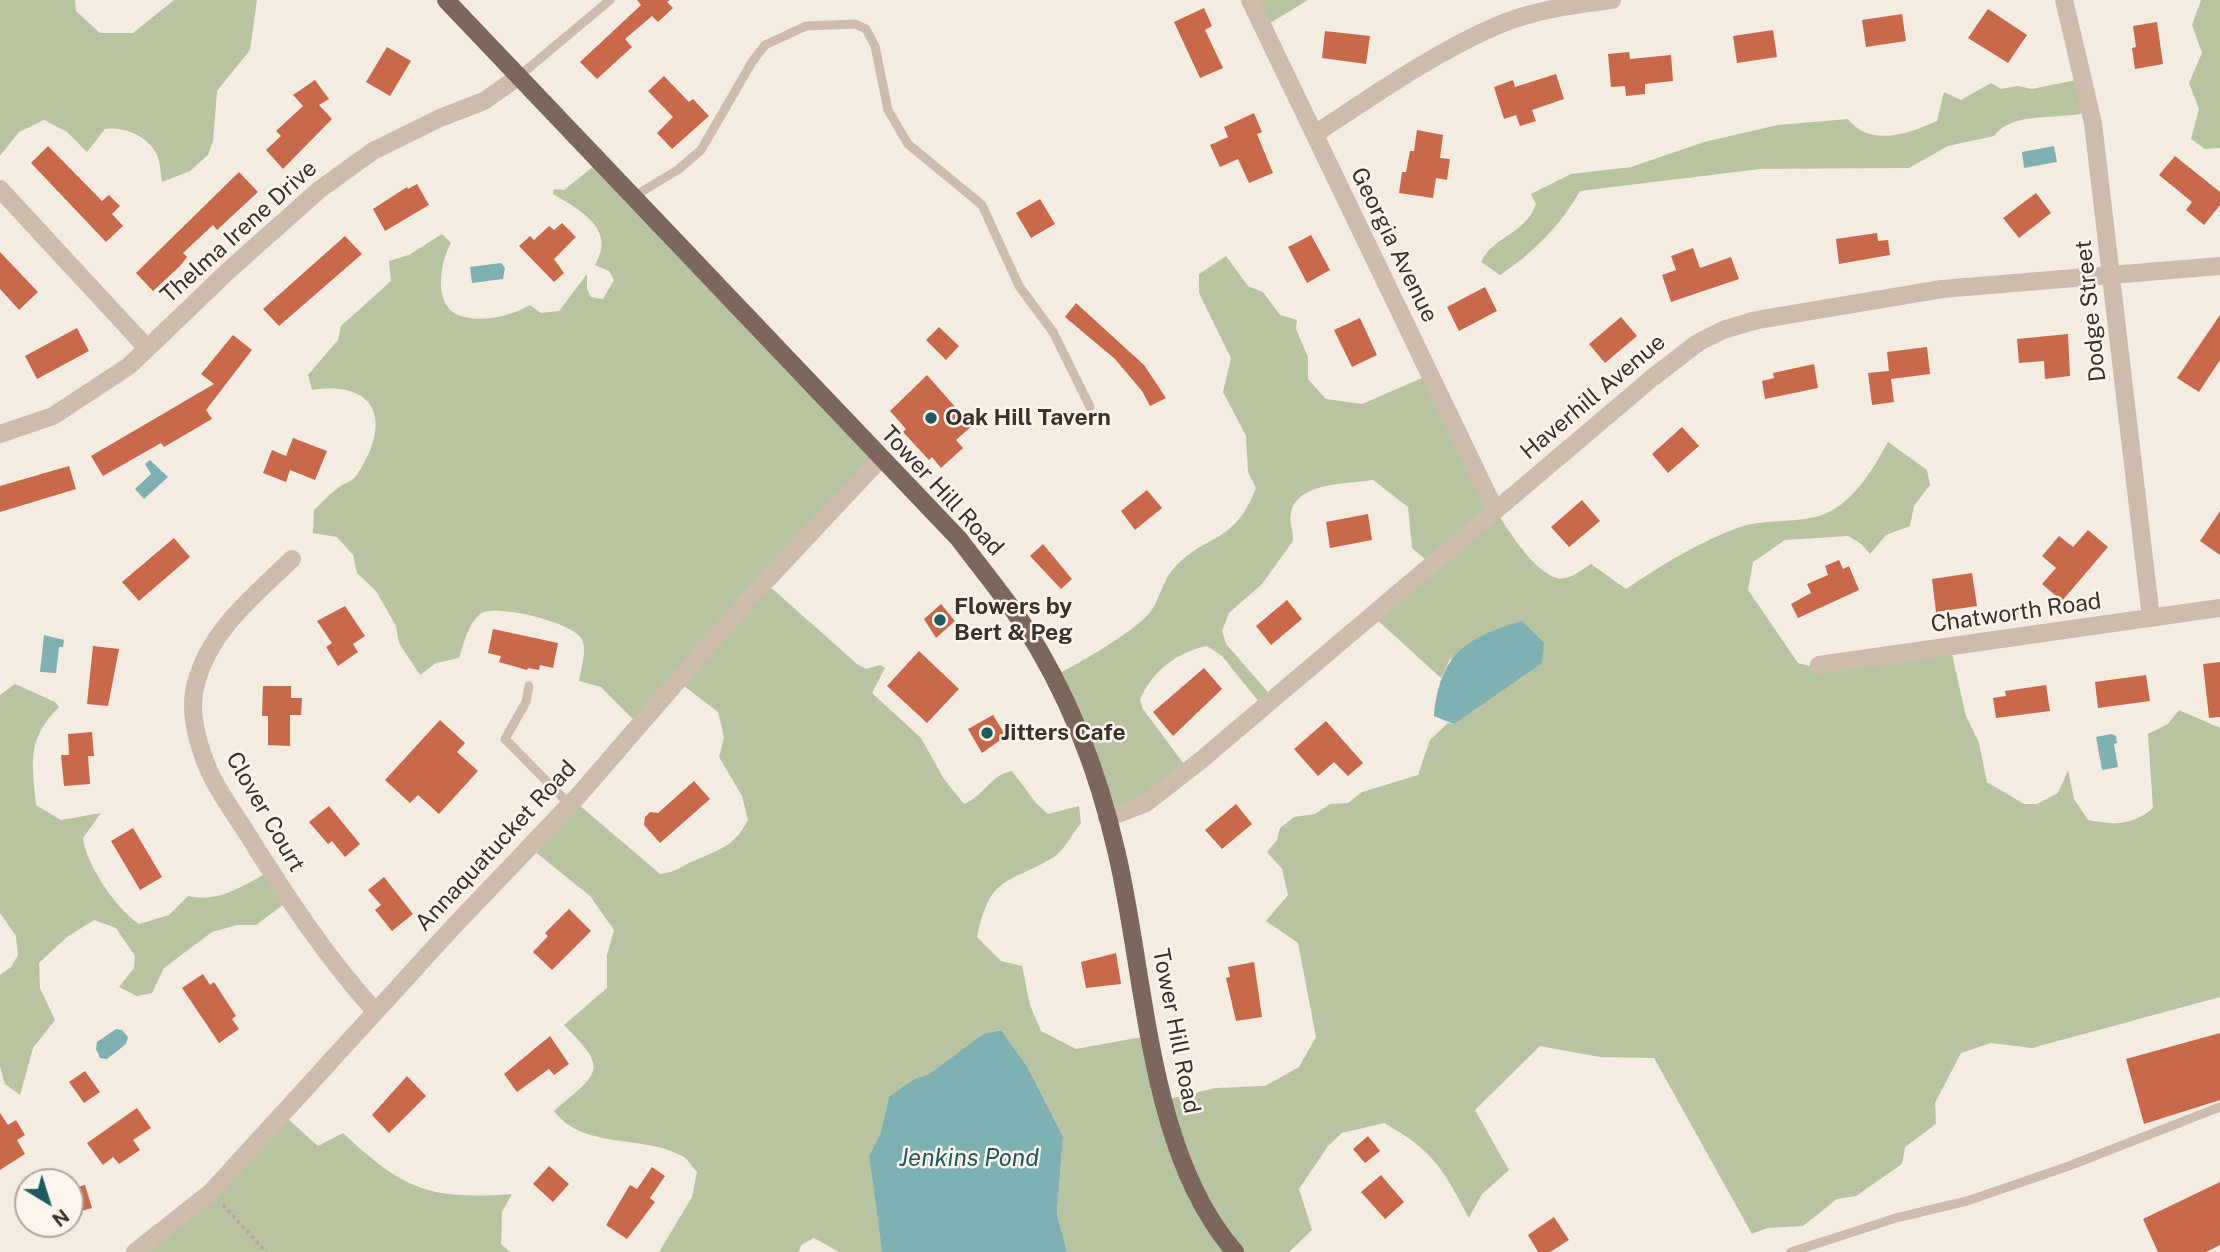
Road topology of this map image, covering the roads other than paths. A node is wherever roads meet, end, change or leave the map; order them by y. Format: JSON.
{"nodes":[{"id":1,"x":446,"y":0,"type":"edge"},
{"id":2,"x":610,"y":0,"type":"edge"},
{"id":3,"x":1250,"y":0,"type":"edge"},
{"id":4,"x":1612,"y":0,"type":"edge"},
{"id":5,"x":2064,"y":0,"type":"edge"},
{"id":6,"x":518,"y":76,"type":"junction"},
{"id":7,"x":1315,"y":134,"type":"junction"},
{"id":8,"x":0,"y":189,"type":"edge"},
{"id":9,"x":632,"y":198,"type":"junction"},
{"id":10,"x":2220,"y":265,"type":"edge"},
{"id":11,"x":2113,"y":276,"type":"junction"},
{"id":12,"x":147,"y":348,"type":"junction"},
{"id":13,"x":1090,"y":407,"type":"dead end"},
{"id":14,"x":0,"y":434,"type":"edge"},
{"id":15,"x":880,"y":460,"type":"junction"},
{"id":16,"x":1495,"y":510,"type":"junction"},
{"id":17,"x":292,"y":559,"type":"dead end"},
{"id":18,"x":2220,"y":608,"type":"edge"},
{"id":19,"x":2151,"y":618,"type":"junction"},
{"id":20,"x":1819,"y":665,"type":"dead end"},
{"id":21,"x":529,"y":686,"type":"dead end"},
{"id":22,"x":570,"y":805,"type":"junction"},
{"id":23,"x":1107,"y":818,"type":"junction"},
{"id":24,"x":375,"y":1011,"type":"junction"},
{"id":25,"x":2220,"y":1107,"type":"edge"},
{"id":26,"x":135,"y":1252,"type":"edge"},
{"id":27,"x":1235,"y":1252,"type":"edge"},
{"id":28,"x":1791,"y":1252,"type":"edge"}],
"edges":[{"from":1,"to":6,"type":"main road","name":"Tower Hill Road"},
{"from":2,"to":6,"type":"lane"},
{"from":3,"to":7,"type":"street","name":"Georgia Avenue"},
{"from":4,"to":7,"type":"street"},
{"from":5,"to":11,"type":"street","name":"Dodge Street"},
{"from":6,"to":9,"type":"main road","name":"Tower Hill Road"},
{"from":6,"to":12,"type":"street","name":"Thelma Irene Drive"},
{"from":7,"to":16,"type":"street","name":"Georgia Avenue"},
{"from":8,"to":12,"type":"street"},
{"from":9,"to":13,"type":"lane"},
{"from":9,"to":15,"type":"main road","name":"Tower Hill Road"},
{"from":10,"to":11,"type":"street","name":"Haverhill Avenue"},
{"from":11,"to":16,"type":"street","name":"Haverhill Avenue"},
{"from":11,"to":19,"type":"street","name":"Dodge Street"},
{"from":12,"to":14,"type":"street","name":"Thelma Irene Drive"},
{"from":15,"to":22,"type":"street","name":"Annaquatucket Road"},
{"from":15,"to":23,"type":"main road","name":"Tower Hill Road"},
{"from":16,"to":23,"type":"street","name":"Haverhill Avenue"},
{"from":17,"to":24,"type":"street","name":"Clover Court"},
{"from":18,"to":19,"type":"street","name":"Chatworth Road"},
{"from":19,"to":20,"type":"street","name":"Chatworth Road"},
{"from":21,"to":22,"type":"lane"},
{"from":22,"to":24,"type":"street","name":"Annaquatucket Road"},
{"from":23,"to":27,"type":"main road","name":"Tower Hill Road"},
{"from":24,"to":26,"type":"street","name":"Annaquatucket Road"},
{"from":25,"to":28,"type":"lane"}]}
